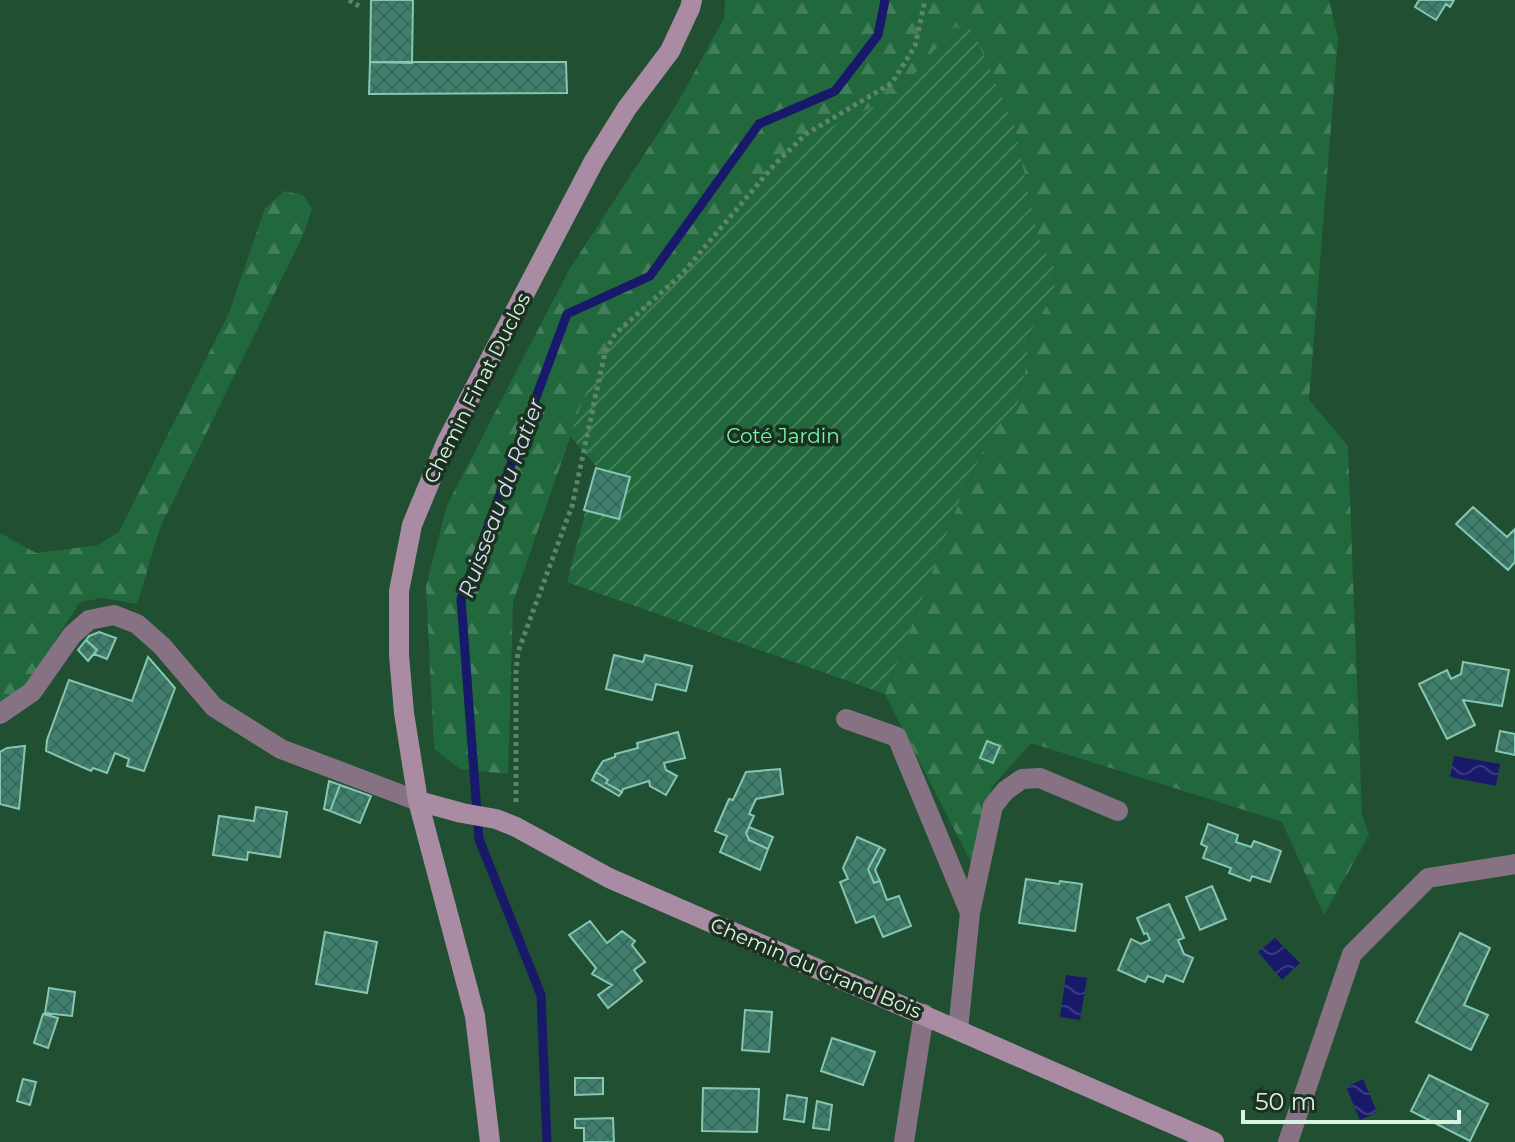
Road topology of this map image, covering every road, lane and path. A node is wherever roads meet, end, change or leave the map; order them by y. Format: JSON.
{"nodes":[{"id":1,"x":349,"y":0,"type":"edge"},
{"id":2,"x":692,"y":0,"type":"edge"},
{"id":3,"x":925,"y":0,"type":"edge"},
{"id":4,"x":359,"y":6,"type":"dead end"},
{"id":5,"x":0,"y":714,"type":"edge"},
{"id":6,"x":846,"y":719,"type":"dead end"},
{"id":7,"x":418,"y":801,"type":"junction"},
{"id":8,"x":1118,"y":811,"type":"dead end"},
{"id":9,"x":506,"y":823,"type":"junction"},
{"id":10,"x":1515,"y":864,"type":"edge"},
{"id":11,"x":970,"y":913,"type":"junction"},
{"id":12,"x":924,"y":1014,"type":"junction"},
{"id":13,"x":958,"y":1030,"type":"junction"},
{"id":14,"x":490,"y":1142,"type":"edge"},
{"id":15,"x":904,"y":1142,"type":"edge"},
{"id":16,"x":1214,"y":1142,"type":"edge"},
{"id":17,"x":1288,"y":1142,"type":"edge"}],
"edges":[{"from":1,"to":4,"type":"path"},
{"from":2,"to":7,"type":"main road","name":"Chemin Finat Duclos"},
{"from":3,"to":9,"type":"path"},
{"from":5,"to":7,"type":"street"},
{"from":6,"to":11,"type":"street"},
{"from":7,"to":9,"type":"main road","name":"Chemin du Grand Bois"},
{"from":7,"to":14,"type":"main road","name":"Chemin Finat Duclos"},
{"from":8,"to":11,"type":"street"},
{"from":9,"to":12,"type":"main road","name":"Chemin du Grand Bois"},
{"from":10,"to":17,"type":"street"},
{"from":11,"to":13,"type":"street"},
{"from":12,"to":13,"type":"main road","name":"Chemin du Grand Bois"},
{"from":12,"to":15,"type":"street"},
{"from":13,"to":16,"type":"main road","name":"Chemin du Grand Bois"}]}
